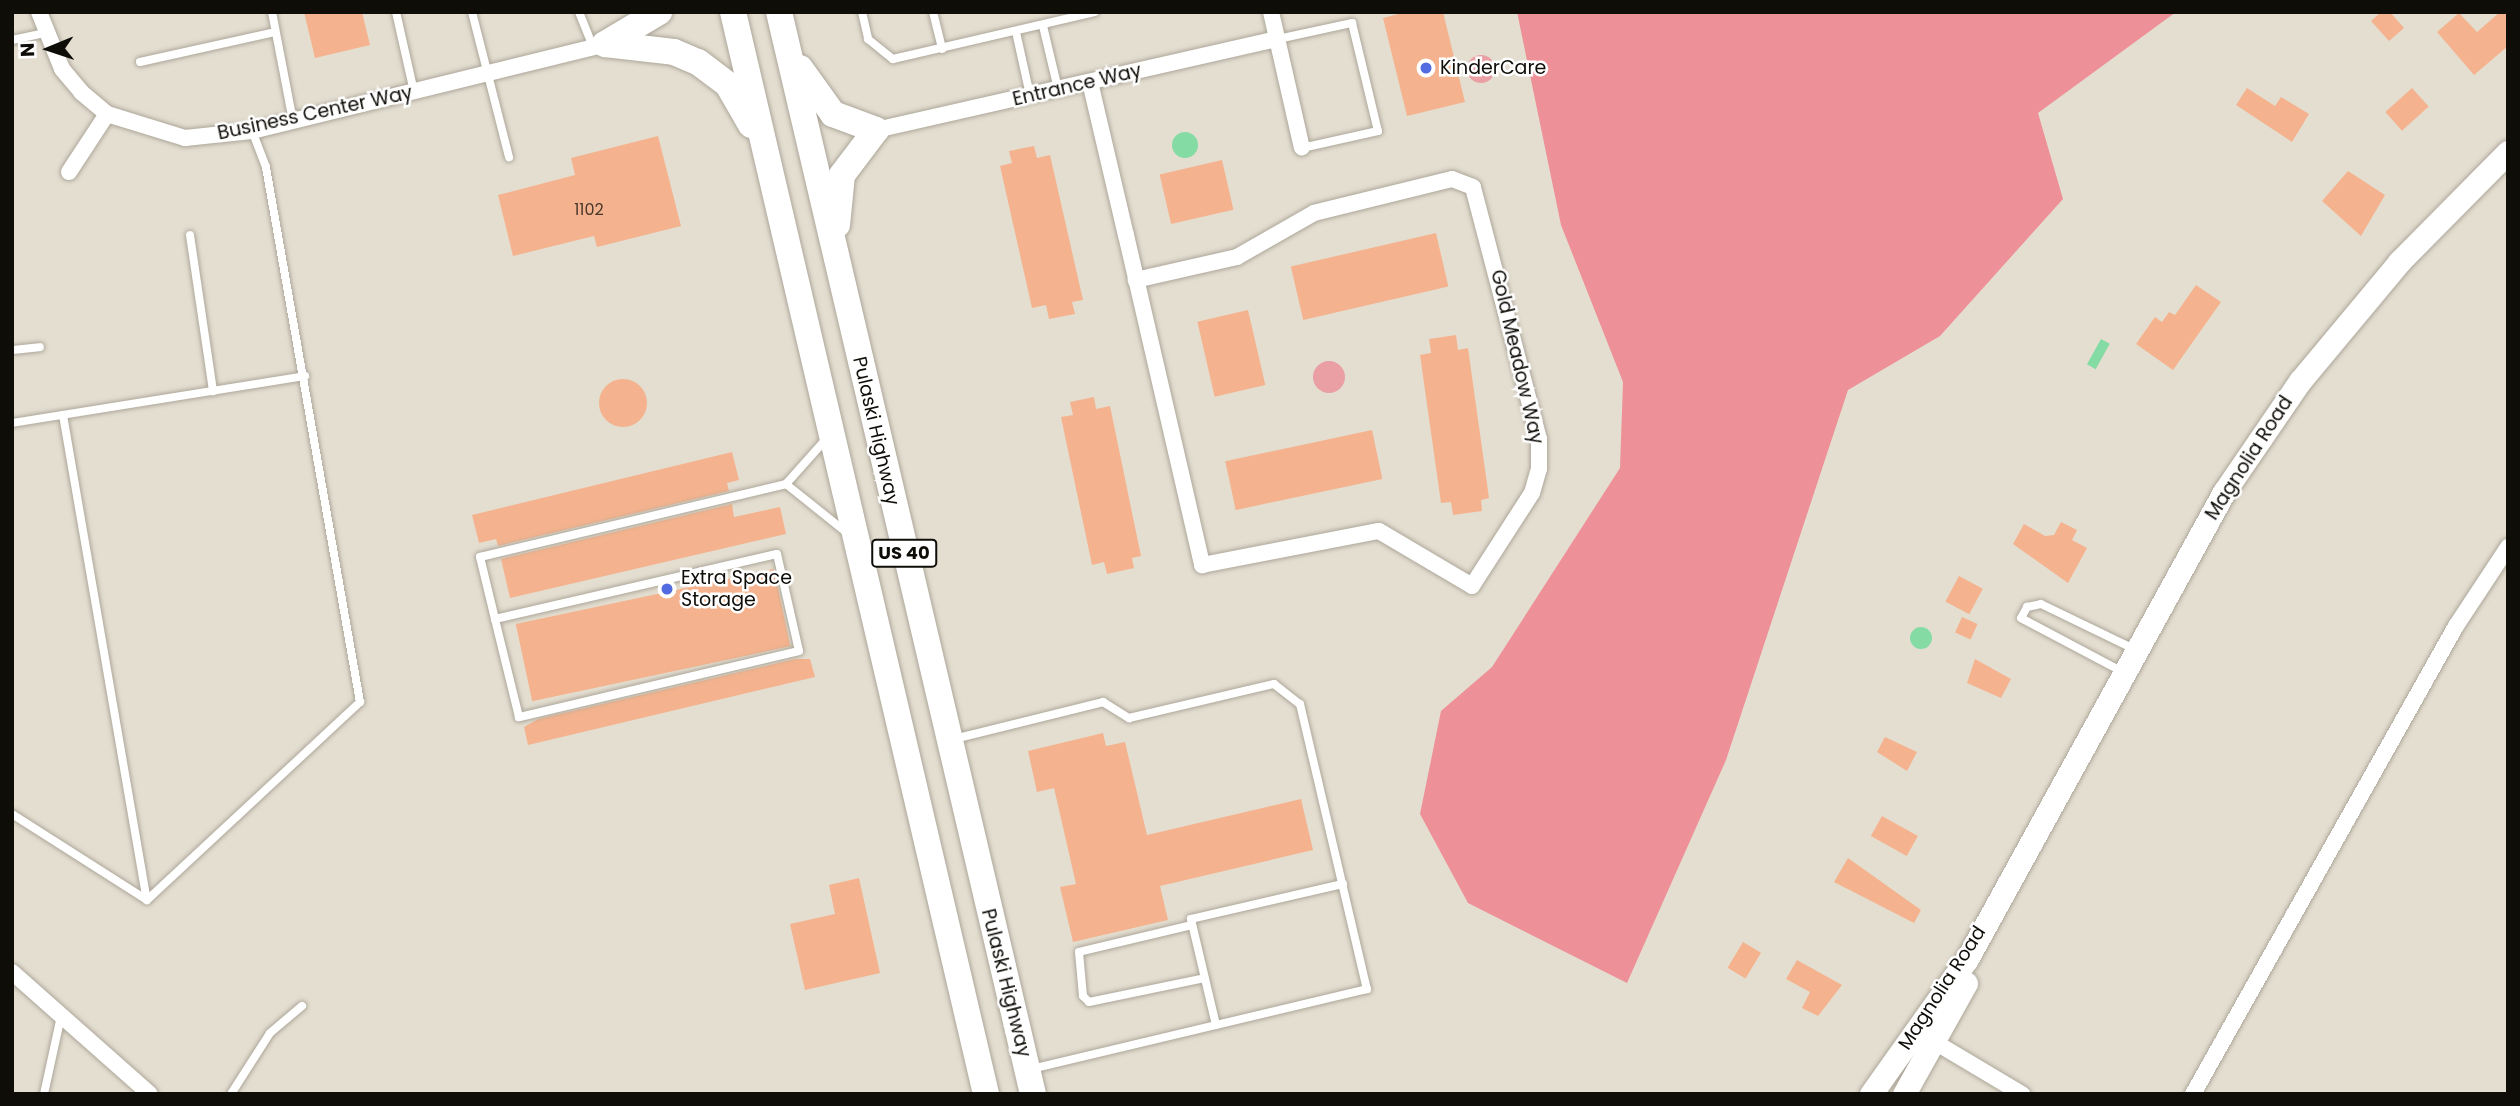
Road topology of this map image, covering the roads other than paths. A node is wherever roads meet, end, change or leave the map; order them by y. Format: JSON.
{"nodes":[{"id":1,"x":39,"y":12,"type":"edge"},
{"id":2,"x":271,"y":12,"type":"edge"},
{"id":3,"x":396,"y":12,"type":"edge"},
{"id":4,"x":472,"y":12,"type":"edge"},
{"id":5,"x":579,"y":12,"type":"edge"},
{"id":6,"x":659,"y":12,"type":"edge"},
{"id":7,"x":733,"y":12,"type":"edge"},
{"id":8,"x":779,"y":12,"type":"edge"},
{"id":9,"x":862,"y":12,"type":"edge"},
{"id":10,"x":933,"y":12,"type":"edge"},
{"id":11,"x":1095,"y":12,"type":"edge"},
{"id":12,"x":1272,"y":12,"type":"edge"},
{"id":13,"x":1043,"y":26,"type":"junction"},
{"id":14,"x":275,"y":32,"type":"junction"},
{"id":15,"x":1016,"y":32,"type":"junction"},
{"id":16,"x":45,"y":33,"type":"junction"},
{"id":17,"x":1278,"y":39,"type":"junction"},
{"id":18,"x":12,"y":40,"type":"edge"},
{"id":19,"x":786,"y":41,"type":"junction"},
{"id":20,"x":599,"y":46,"type":"junction"},
{"id":21,"x":942,"y":49,"type":"junction"},
{"id":22,"x":140,"y":62,"type":"dead end"},
{"id":23,"x":488,"y":74,"type":"junction"},
{"id":24,"x":1090,"y":82,"type":"junction"},
{"id":25,"x":1058,"y":89,"type":"junction"},
{"id":26,"x":414,"y":92,"type":"junction"},
{"id":27,"x":1030,"y":95,"type":"junction"},
{"id":28,"x":107,"y":114,"type":"junction"},
{"id":29,"x":293,"y":121,"type":"junction"},
{"id":30,"x":876,"y":130,"type":"junction"},
{"id":31,"x":252,"y":131,"type":"junction"},
{"id":32,"x":765,"y":147,"type":"junction"},
{"id":33,"x":1302,"y":148,"type":"joint"},
{"id":34,"x":2508,"y":152,"type":"edge"},
{"id":35,"x":509,"y":157,"type":"dead end"},
{"id":36,"x":69,"y":172,"type":"dead end"},
{"id":37,"x":190,"y":235,"type":"dead end"},
{"id":38,"x":836,"y":255,"type":"junction"},
{"id":39,"x":1136,"y":280,"type":"junction"},
{"id":40,"x":40,"y":347,"type":"dead end"},
{"id":41,"x":12,"y":349,"type":"edge"},
{"id":42,"x":305,"y":376,"type":"junction"},
{"id":43,"x":214,"y":391,"type":"junction"},
{"id":44,"x":63,"y":415,"type":"junction"},
{"id":45,"x":12,"y":422,"type":"edge"},
{"id":46,"x":831,"y":433,"type":"junction"},
{"id":47,"x":786,"y":484,"type":"junction"},
{"id":48,"x":857,"y":544,"type":"junction"},
{"id":49,"x":2508,"y":547,"type":"edge"},
{"id":50,"x":495,"y":619,"type":"junction"},
{"id":51,"x":2134,"y":649,"type":"junction"},
{"id":52,"x":2121,"y":671,"type":"junction"},
{"id":53,"x":947,"y":741,"type":"junction"},
{"id":54,"x":2048,"y":806,"type":"junction"},
{"id":55,"x":12,"y":814,"type":"edge"},
{"id":56,"x":1343,"y":884,"type":"junction"},
{"id":57,"x":147,"y":900,"type":"junction"},
{"id":58,"x":1192,"y":925,"type":"junction"},
{"id":59,"x":12,"y":972,"type":"edge"},
{"id":60,"x":1205,"y":978,"type":"junction"},
{"id":61,"x":302,"y":1006,"type":"dead end"},
{"id":62,"x":61,"y":1016,"type":"junction"},
{"id":63,"x":1216,"y":1025,"type":"junction"},
{"id":64,"x":1933,"y":1041,"type":"junction"},
{"id":65,"x":1030,"y":1082,"type":"edge"},
{"id":66,"x":140,"y":1091,"type":"edge"},
{"id":67,"x":44,"y":1094,"type":"edge"},
{"id":68,"x":231,"y":1094,"type":"edge"},
{"id":69,"x":986,"y":1094,"type":"edge"},
{"id":70,"x":1871,"y":1094,"type":"edge"},
{"id":71,"x":1904,"y":1094,"type":"edge"},
{"id":72,"x":2022,"y":1094,"type":"edge"},
{"id":73,"x":2193,"y":1094,"type":"edge"}],
"edges":[{"from":1,"to":16,"type":"street","name":"Business Center Way"},
{"from":2,"to":14,"type":"lane"},
{"from":3,"to":26,"type":"lane"},
{"from":4,"to":23,"type":"lane"},
{"from":5,"to":20,"type":"lane"},
{"from":6,"to":20,"type":"highway"},
{"from":7,"to":32,"type":"highway","number":"US 40"},
{"from":8,"to":19,"type":"highway","name":"Pulaski Highway","number":"US 40"},
{"from":9,"to":21,"type":"lane"},
{"from":10,"to":21,"type":"lane"},
{"from":11,"to":13,"type":"lane"},
{"from":12,"to":17,"type":"street"},
{"from":13,"to":15,"type":"lane"},
{"from":13,"to":25,"type":"lane"},
{"from":14,"to":22,"type":"lane"},
{"from":14,"to":29,"type":"lane"},
{"from":15,"to":21,"type":"lane"},
{"from":15,"to":27,"type":"lane"},
{"from":16,"to":18,"type":"lane"},
{"from":16,"to":28,"type":"street","name":"Business Center Way"},
{"from":17,"to":24,"type":"street","name":"Entrance Way"},
{"from":17,"to":33,"type":"street"},
{"from":17,"to":33,"type":"lane"},
{"from":19,"to":30,"type":"highway"},
{"from":19,"to":38,"type":"highway","name":"Pulaski Highway","number":"US 40"},
{"from":20,"to":23,"type":"street","name":"Business Center Way"},
{"from":20,"to":32,"type":"highway"},
{"from":23,"to":26,"type":"street","name":"Business Center Way"},
{"from":23,"to":35,"type":"lane"},
{"from":24,"to":25,"type":"street","name":"Entrance Way"},
{"from":24,"to":39,"type":"street","name":"Gold Meadow Way"},
{"from":25,"to":27,"type":"street","name":"Entrance Way"},
{"from":26,"to":29,"type":"street","name":"Business Center Way"},
{"from":27,"to":30,"type":"street","name":"Entrance Way"},
{"from":28,"to":31,"type":"street","name":"Business Center Way"},
{"from":28,"to":36,"type":"street"},
{"from":29,"to":31,"type":"street","name":"Business Center Way"},
{"from":30,"to":38,"type":"highway"},
{"from":31,"to":42,"type":"lane"},
{"from":32,"to":46,"type":"highway","number":"US 40"},
{"from":34,"to":51,"type":"main road","name":"Magnolia Road"},
{"from":37,"to":43,"type":"lane"},
{"from":38,"to":53,"type":"highway","name":"Pulaski Highway","number":"US 40"},
{"from":39,"to":39,"type":"street","name":"Gold Meadow Way"},
{"from":40,"to":41,"type":"lane"},
{"from":42,"to":43,"type":"lane"},
{"from":42,"to":57,"type":"lane"},
{"from":43,"to":44,"type":"lane"},
{"from":44,"to":45,"type":"lane"},
{"from":44,"to":57,"type":"lane"},
{"from":46,"to":47,"type":"lane"},
{"from":46,"to":48,"type":"highway","number":"US 40"},
{"from":47,"to":48,"type":"lane"},
{"from":47,"to":50,"type":"lane"},
{"from":48,"to":69,"type":"highway","number":"US 40"},
{"from":49,"to":73,"type":"street"},
{"from":50,"to":50,"type":"lane"},
{"from":51,"to":52,"type":"main road","name":"Magnolia Road"},
{"from":51,"to":52,"type":"lane"},
{"from":52,"to":54,"type":"main road","name":"Magnolia Road"},
{"from":53,"to":56,"type":"lane"},
{"from":53,"to":65,"type":"highway","name":"Pulaski Highway","number":"US 40"},
{"from":54,"to":64,"type":"main road","name":"Magnolia Road"},
{"from":54,"to":70,"type":"main road","name":"Magnolia Road"},
{"from":55,"to":57,"type":"lane"},
{"from":56,"to":58,"type":"lane"},
{"from":56,"to":63,"type":"lane"},
{"from":58,"to":60,"type":"lane"},
{"from":58,"to":60,"type":"lane"},
{"from":59,"to":62,"type":"street"},
{"from":60,"to":63,"type":"lane"},
{"from":61,"to":68,"type":"lane"},
{"from":62,"to":66,"type":"street"},
{"from":62,"to":67,"type":"lane"},
{"from":63,"to":65,"type":"lane"},
{"from":64,"to":71,"type":"main road","name":"Magnolia Road"},
{"from":64,"to":72,"type":"street"}]}
